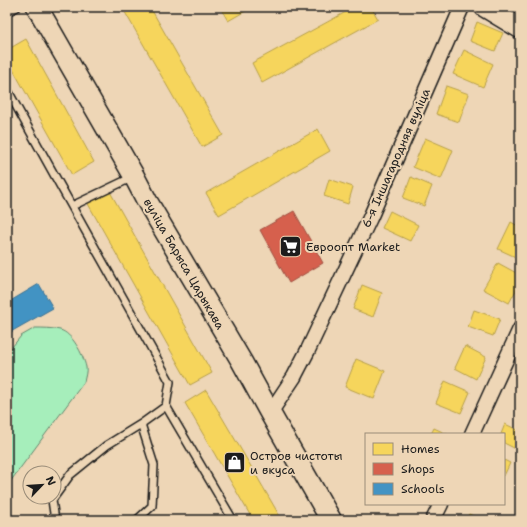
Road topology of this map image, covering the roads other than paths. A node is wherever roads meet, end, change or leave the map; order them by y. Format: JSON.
{"nodes":[{"id":1,"x":17,"y":7,"type":"edge"},
{"id":2,"x":38,"y":7,"type":"edge"},
{"id":3,"x":462,"y":7,"type":"edge"},
{"id":4,"x":485,"y":7,"type":"edge"},
{"id":5,"x":7,"y":12,"type":"edge"},
{"id":6,"x":520,"y":28,"type":"edge"},
{"id":7,"x":7,"y":89,"type":"edge"},
{"id":8,"x":134,"y":176,"type":"junction"},
{"id":9,"x":72,"y":206,"type":"junction"},
{"id":10,"x":520,"y":329,"type":"edge"},
{"id":11,"x":166,"y":406,"type":"junction"},
{"id":12,"x":270,"y":413,"type":"junction"},
{"id":13,"x":141,"y":424,"type":"junction"},
{"id":14,"x":472,"y":433,"type":"edge"},
{"id":15,"x":440,"y":505,"type":"edge"},
{"id":16,"x":55,"y":520,"type":"edge"},
{"id":17,"x":138,"y":520,"type":"edge"},
{"id":18,"x":233,"y":520,"type":"edge"},
{"id":19,"x":330,"y":520,"type":"edge"},
{"id":20,"x":433,"y":520,"type":"edge"}],
"edges":[{"from":1,"to":5,"type":"lane"},
{"from":2,"to":8,"type":"main road","name":"вуліца Барыса Царыкава"},
{"from":3,"to":12,"type":"street","name":"6-я Іншагародняя вуліца"},
{"from":4,"to":6,"type":"main road"},
{"from":7,"to":9,"type":"lane"},
{"from":8,"to":9,"type":"lane"},
{"from":8,"to":12,"type":"main road","name":"вуліца Барыса Царыкава"},
{"from":9,"to":11,"type":"lane"},
{"from":10,"to":14,"type":"street"},
{"from":11,"to":13,"type":"lane"},
{"from":11,"to":18,"type":"lane"},
{"from":12,"to":19,"type":"main road","name":"вуліца Барыса Царыкава"},
{"from":13,"to":16,"type":"lane"},
{"from":13,"to":17,"type":"lane"},
{"from":15,"to":20,"type":"street"}]}
